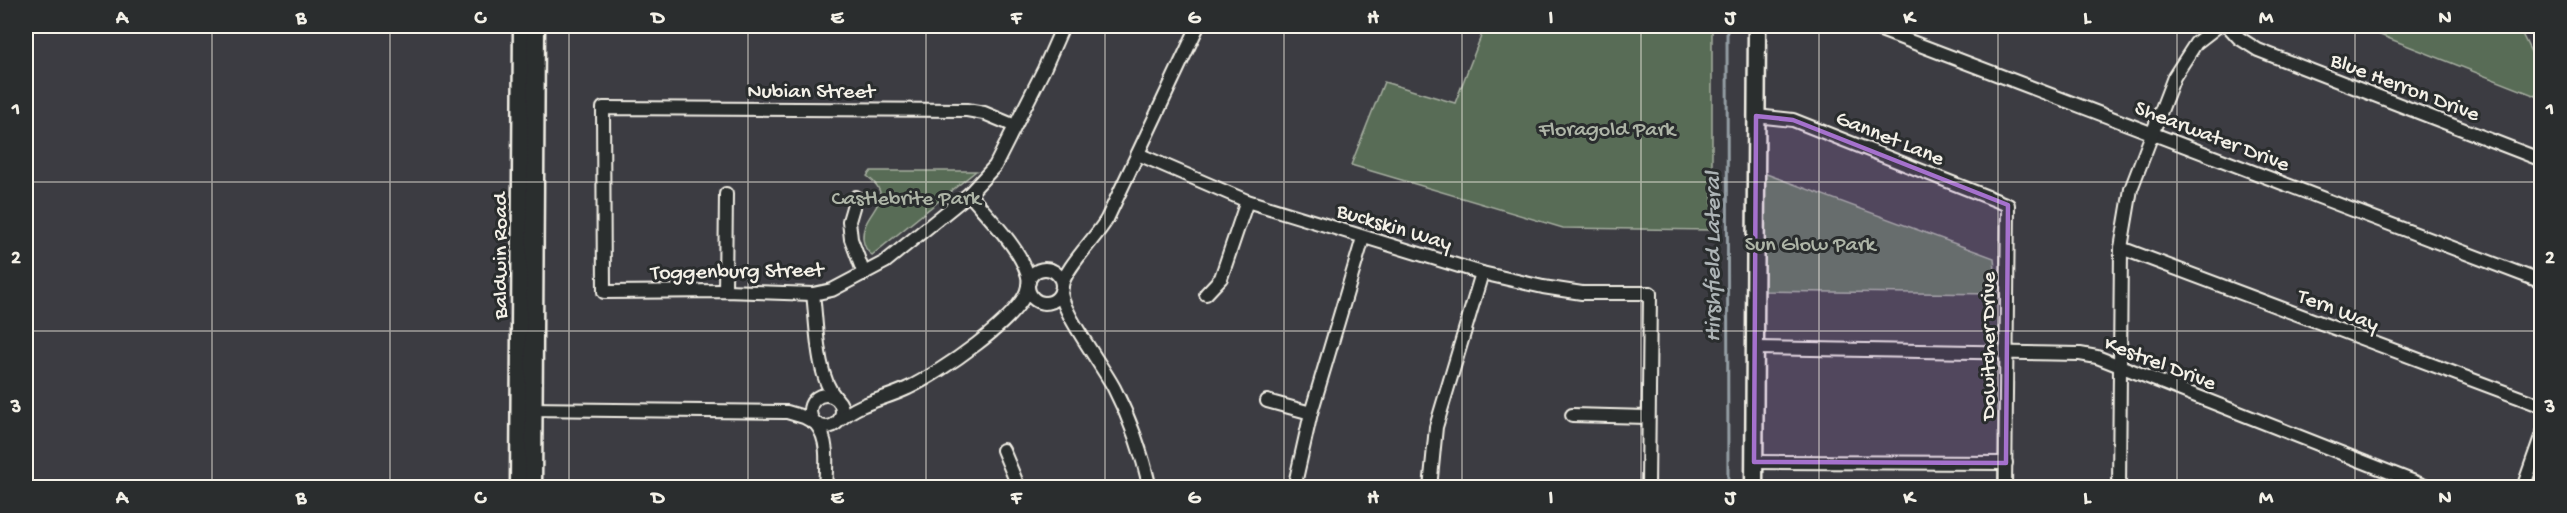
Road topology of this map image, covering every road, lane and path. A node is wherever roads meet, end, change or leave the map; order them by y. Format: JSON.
{"nodes":[{"id":1,"x":522,"y":26,"type":"edge"},
{"id":2,"x":536,"y":26,"type":"edge"},
{"id":3,"x":1063,"y":26,"type":"edge"},
{"id":4,"x":1198,"y":26,"type":"edge"},
{"id":5,"x":1757,"y":26,"type":"edge"},
{"id":6,"x":1870,"y":26,"type":"edge"},
{"id":7,"x":2218,"y":26,"type":"edge"},
{"id":8,"x":2228,"y":26,"type":"edge"},
{"id":9,"x":1756,"y":116,"type":"junction"},
{"id":10,"x":1015,"y":126,"type":"junction"},
{"id":11,"x":2152,"y":133,"type":"junction"},
{"id":12,"x":1138,"y":154,"type":"junction"},
{"id":13,"x":2541,"y":160,"type":"edge"},
{"id":14,"x":726,"y":194,"type":"dead end"},
{"id":15,"x":969,"y":194,"type":"junction"},
{"id":16,"x":856,"y":197,"type":"dead end"},
{"id":17,"x":1247,"y":201,"type":"junction"},
{"id":18,"x":2008,"y":205,"type":"joint"},
{"id":19,"x":1363,"y":238,"type":"junction"},
{"id":20,"x":2121,"y":248,"type":"junction"},
{"id":21,"x":1018,"y":255,"type":"junction"},
{"id":22,"x":1078,"y":259,"type":"junction"},
{"id":23,"x":1045,"y":270,"type":"junction"},
{"id":24,"x":1482,"y":273,"type":"junction"},
{"id":25,"x":864,"y":274,"type":"junction"},
{"id":26,"x":2541,"y":282,"type":"edge"},
{"id":27,"x":1028,"y":284,"type":"junction"},
{"id":28,"x":1061,"y":289,"type":"junction"},
{"id":29,"x":725,"y":291,"type":"junction"},
{"id":30,"x":604,"y":292,"type":"joint"},
{"id":31,"x":813,"y":294,"type":"junction"},
{"id":32,"x":1206,"y":294,"type":"dead end"},
{"id":33,"x":1045,"y":303,"type":"junction"},
{"id":34,"x":1015,"y":311,"type":"junction"},
{"id":35,"x":1072,"y":320,"type":"junction"},
{"id":36,"x":1755,"y":348,"type":"junction"},
{"id":37,"x":2007,"y":353,"type":"junction"},
{"id":38,"x":2119,"y":367,"type":"junction"},
{"id":39,"x":822,"y":370,"type":"junction"},
{"id":40,"x":815,"y":399,"type":"junction"},
{"id":41,"x":837,"y":399,"type":"junction"},
{"id":42,"x":1267,"y":401,"type":"dead end"},
{"id":43,"x":865,"y":404,"type":"junction"},
{"id":44,"x":2541,"y":406,"type":"edge"},
{"id":45,"x":526,"y":409,"type":"junction"},
{"id":46,"x":787,"y":412,"type":"junction"},
{"id":47,"x":1311,"y":413,"type":"junction"},
{"id":48,"x":1572,"y":415,"type":"dead end"},
{"id":49,"x":1647,"y":417,"type":"junction"},
{"id":50,"x":840,"y":421,"type":"junction"},
{"id":51,"x":815,"y":424,"type":"junction"},
{"id":52,"x":2541,"y":434,"type":"edge"},
{"id":53,"x":1003,"y":450,"type":"dead end"},
{"id":54,"x":826,"y":452,"type":"junction"},
{"id":55,"x":1754,"y":462,"type":"junction"},
{"id":56,"x":2006,"y":463,"type":"junction"},
{"id":57,"x":519,"y":488,"type":"edge"},
{"id":58,"x":533,"y":488,"type":"edge"},
{"id":59,"x":825,"y":488,"type":"edge"},
{"id":60,"x":1019,"y":488,"type":"edge"},
{"id":61,"x":1150,"y":488,"type":"edge"},
{"id":62,"x":1294,"y":488,"type":"edge"},
{"id":63,"x":1430,"y":488,"type":"edge"},
{"id":64,"x":1648,"y":488,"type":"edge"},
{"id":65,"x":1754,"y":488,"type":"edge"},
{"id":66,"x":2005,"y":488,"type":"edge"},
{"id":67,"x":2119,"y":488,"type":"edge"},
{"id":68,"x":2430,"y":488,"type":"edge"},
{"id":69,"x":2523,"y":488,"type":"edge"}],
"edges":[{"from":1,"to":45,"type":"main road","name":"Baldwin Road"},
{"from":2,"to":45,"type":"main road","name":"Baldwin Road"},
{"from":3,"to":10,"type":"street","name":"Toggenburg Street"},
{"from":4,"to":12,"type":"street"},
{"from":5,"to":9,"type":"main road"},
{"from":6,"to":11,"type":"street","name":"Shearwater Drive"},
{"from":7,"to":11,"type":"street"},
{"from":8,"to":13,"type":"street","name":"Blue Herron Drive"},
{"from":9,"to":18,"type":"street","name":"Gannet Lane"},
{"from":9,"to":36,"type":"main road"},
{"from":10,"to":15,"type":"street","name":"Toggenburg Street"},
{"from":10,"to":30,"type":"street","name":"Nubian Street"},
{"from":11,"to":20,"type":"street"},
{"from":11,"to":26,"type":"street","name":"Shearwater Drive"},
{"from":12,"to":17,"type":"street","name":"Buckskin Way"},
{"from":12,"to":22,"type":"street"},
{"from":14,"to":29,"type":"street"},
{"from":15,"to":21,"type":"street"},
{"from":15,"to":25,"type":"street","name":"Toggenburg Street"},
{"from":16,"to":25,"type":"street"},
{"from":17,"to":19,"type":"street","name":"Buckskin Way"},
{"from":17,"to":32,"type":"street"},
{"from":18,"to":37,"type":"street","name":"Dowitcher Drive"},
{"from":19,"to":24,"type":"street","name":"Buckskin Way"},
{"from":19,"to":47,"type":"street"},
{"from":20,"to":38,"type":"street"},
{"from":20,"to":44,"type":"street","name":"Tern Way"},
{"from":21,"to":23,"type":"street"},
{"from":21,"to":27,"type":"street"},
{"from":22,"to":23,"type":"street"},
{"from":22,"to":28,"type":"street"},
{"from":23,"to":27,"type":"street"},
{"from":23,"to":28,"type":"street"},
{"from":24,"to":49,"type":"street","name":"Buckskin Way"},
{"from":24,"to":63,"type":"street"},
{"from":25,"to":31,"type":"street","name":"Toggenburg Street"},
{"from":27,"to":33,"type":"street"},
{"from":27,"to":34,"type":"street"},
{"from":28,"to":33,"type":"street"},
{"from":28,"to":35,"type":"street"},
{"from":29,"to":30,"type":"street","name":"Toggenburg Street"},
{"from":29,"to":31,"type":"street","name":"Toggenburg Street"},
{"from":31,"to":39,"type":"street"},
{"from":33,"to":34,"type":"street"},
{"from":33,"to":35,"type":"street"},
{"from":34,"to":43,"type":"street"},
{"from":35,"to":61,"type":"street"},
{"from":36,"to":37,"type":"street","name":"Kestrel Drive"},
{"from":36,"to":55,"type":"main road"},
{"from":37,"to":38,"type":"street","name":"Kestrel Drive"},
{"from":37,"to":56,"type":"street","name":"Dowitcher Drive"},
{"from":38,"to":67,"type":"street"},
{"from":38,"to":68,"type":"street","name":"Kestrel Drive"},
{"from":39,"to":40,"type":"street"},
{"from":39,"to":41,"type":"street"},
{"from":40,"to":41,"type":"street"},
{"from":40,"to":46,"type":"street"},
{"from":40,"to":51,"type":"street"},
{"from":41,"to":43,"type":"street"},
{"from":41,"to":50,"type":"street"},
{"from":42,"to":47,"type":"street"},
{"from":43,"to":50,"type":"street"},
{"from":45,"to":46,"type":"street"},
{"from":45,"to":57,"type":"main road","name":"Baldwin Road"},
{"from":45,"to":58,"type":"main road","name":"Baldwin Road"},
{"from":46,"to":51,"type":"street"},
{"from":47,"to":62,"type":"street"},
{"from":48,"to":49,"type":"street"},
{"from":49,"to":64,"type":"street"},
{"from":50,"to":51,"type":"street"},
{"from":50,"to":54,"type":"street"},
{"from":51,"to":54,"type":"street"},
{"from":52,"to":69,"type":"street"},
{"from":53,"to":60,"type":"street"},
{"from":54,"to":59,"type":"street"},
{"from":55,"to":56,"type":"street"},
{"from":55,"to":65,"type":"main road"},
{"from":56,"to":66,"type":"street","name":"Dowitcher Drive"}]}
